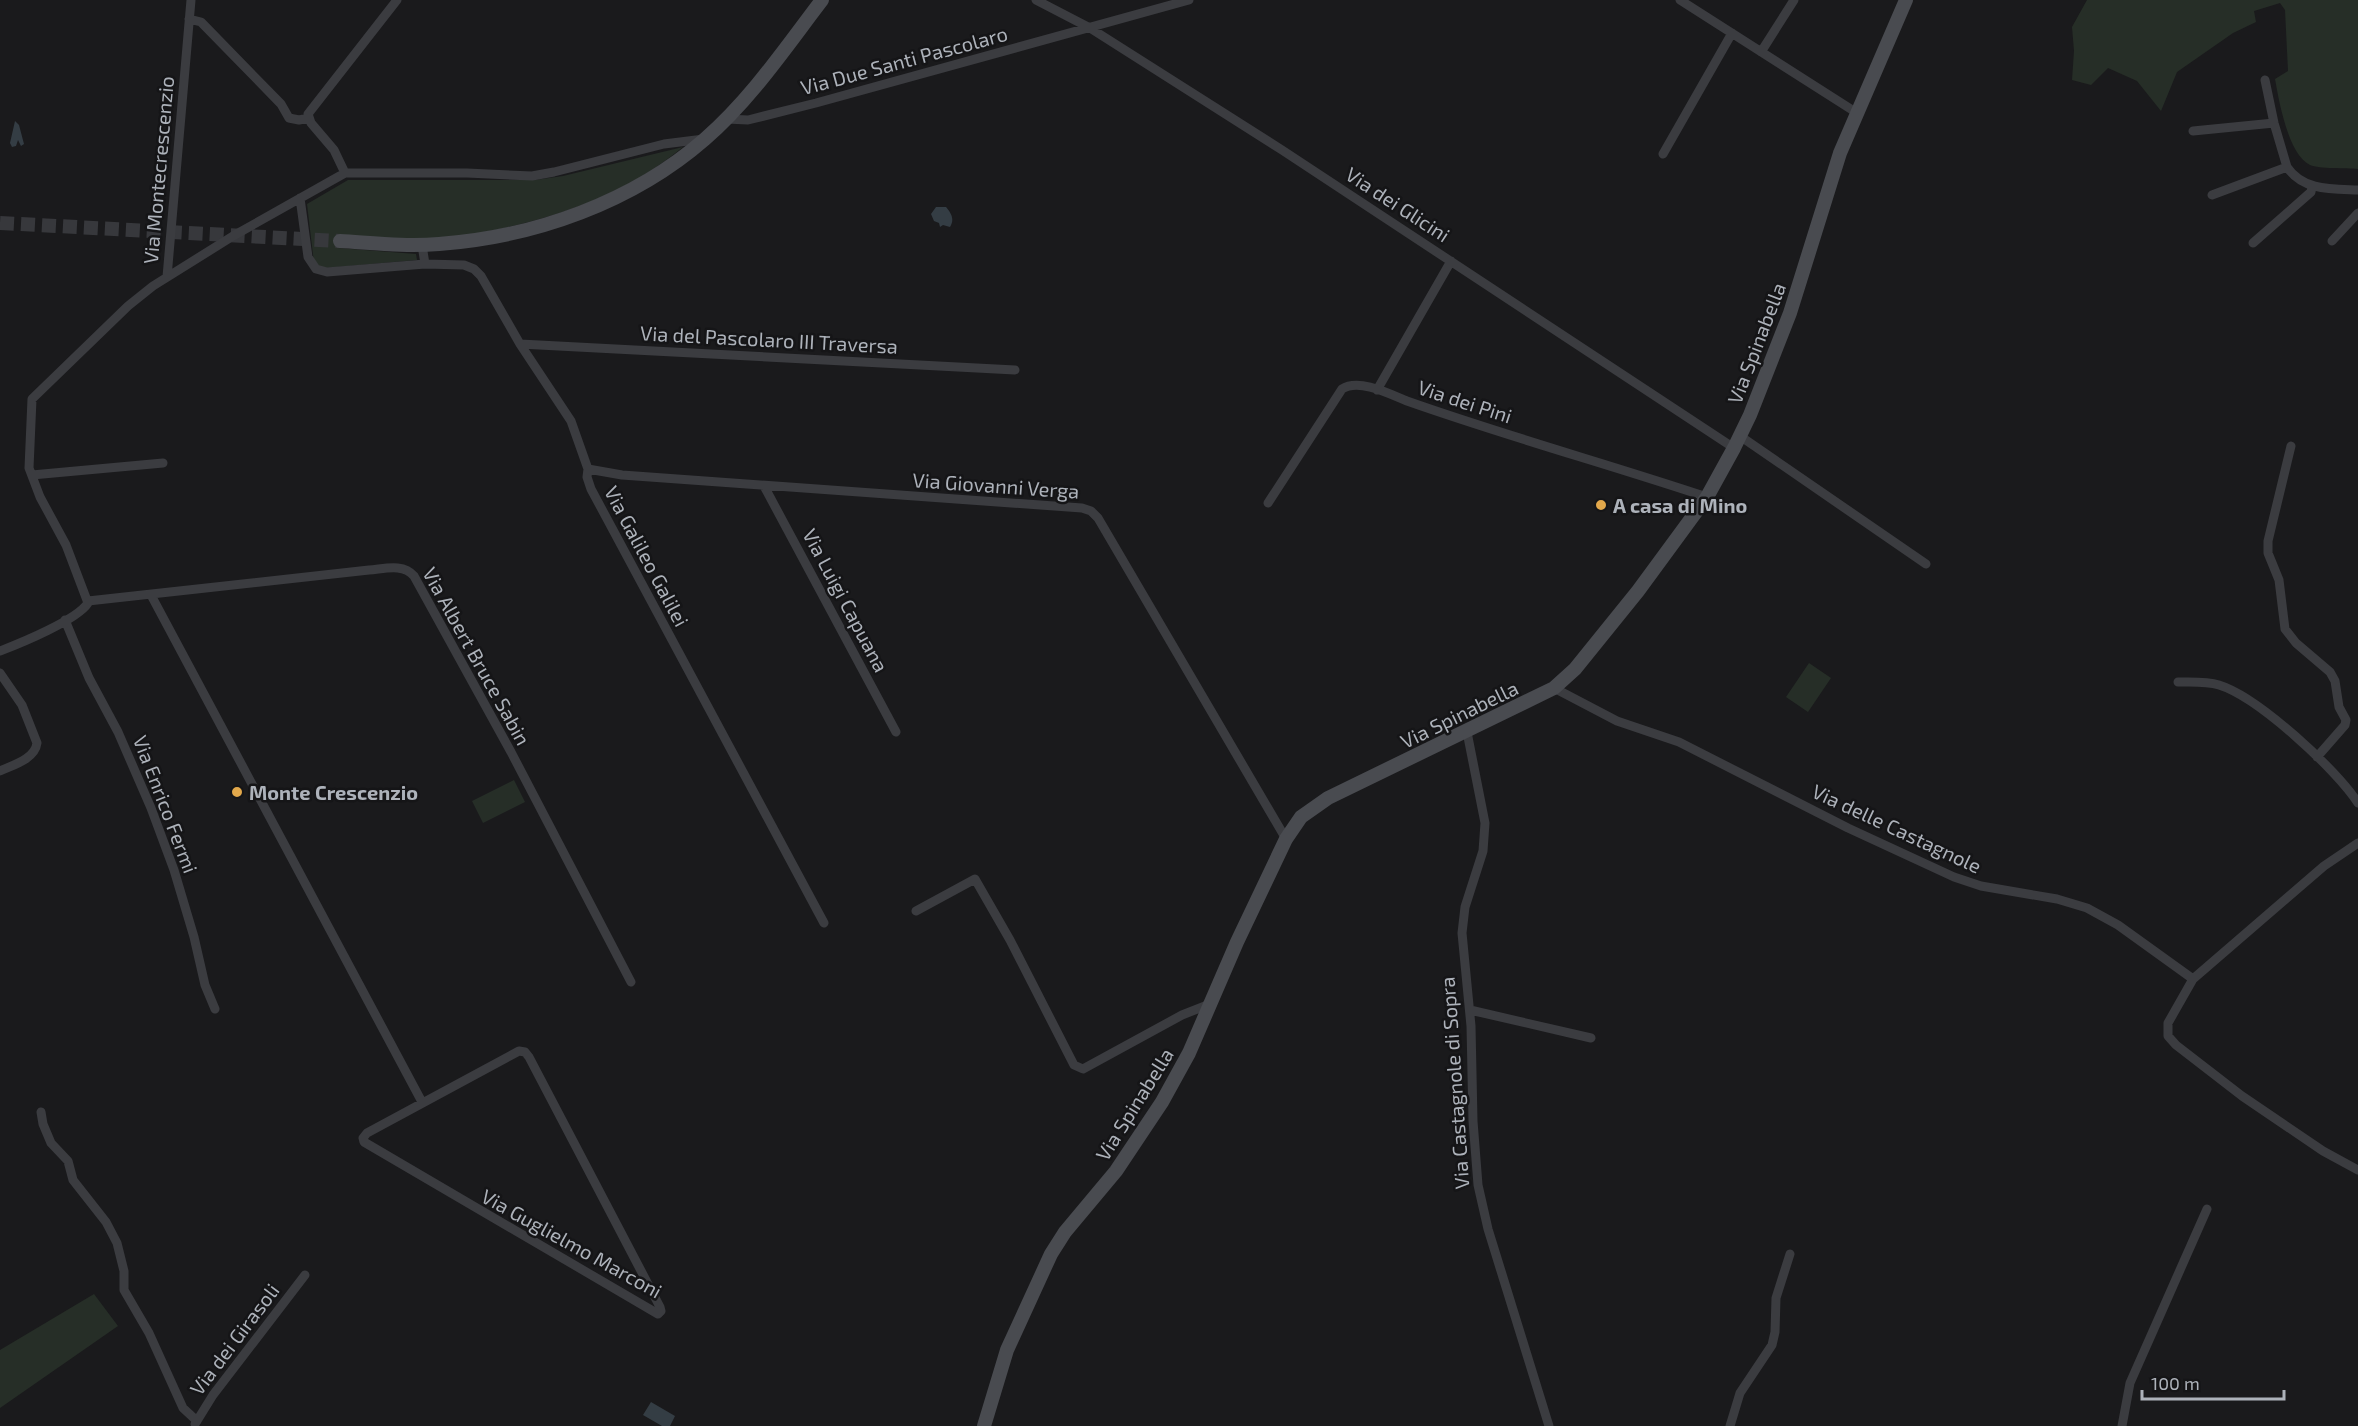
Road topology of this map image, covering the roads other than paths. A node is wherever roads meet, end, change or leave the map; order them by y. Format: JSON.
{"nodes":[{"id":1,"x":191,"y":0,"type":"edge"},
{"id":2,"x":397,"y":0,"type":"edge"},
{"id":3,"x":822,"y":0,"type":"edge"},
{"id":4,"x":1036,"y":0,"type":"edge"},
{"id":5,"x":1189,"y":0,"type":"edge"},
{"id":6,"x":1680,"y":0,"type":"edge"},
{"id":7,"x":1794,"y":0,"type":"edge"},
{"id":8,"x":1906,"y":0,"type":"edge"},
{"id":9,"x":189,"y":19,"type":"junction"},
{"id":10,"x":1090,"y":28,"type":"junction"},
{"id":11,"x":1732,"y":33,"type":"junction"},
{"id":12,"x":1761,"y":52,"type":"junction"},
{"id":13,"x":2265,"y":80,"type":"dead end"},
{"id":14,"x":1857,"y":113,"type":"junction"},
{"id":15,"x":309,"y":118,"type":"junction"},
{"id":16,"x":726,"y":119,"type":"junction"},
{"id":17,"x":2274,"y":123,"type":"junction"},
{"id":18,"x":2193,"y":131,"type":"dead end"},
{"id":19,"x":706,"y":138,"type":"junction"},
{"id":20,"x":1663,"y":154,"type":"dead end"},
{"id":21,"x":2287,"y":167,"type":"junction"},
{"id":22,"x":345,"y":173,"type":"junction"},
{"id":23,"x":2313,"y":186,"type":"junction"},
{"id":24,"x":2358,"y":190,"type":"edge"},
{"id":25,"x":2212,"y":195,"type":"dead end"},
{"id":26,"x":300,"y":198,"type":"junction"},
{"id":27,"x":2358,"y":213,"type":"edge"},
{"id":28,"x":340,"y":241,"type":"tunnel mouth"},
{"id":29,"x":2332,"y":241,"type":"dead end"},
{"id":30,"x":2253,"y":243,"type":"dead end"},
{"id":31,"x":422,"y":245,"type":"junction"},
{"id":32,"x":1451,"y":261,"type":"junction"},
{"id":33,"x":425,"y":264,"type":"junction"},
{"id":34,"x":166,"y":276,"type":"junction"},
{"id":35,"x":520,"y":344,"type":"junction"},
{"id":36,"x":1016,"y":370,"type":"dead end"},
{"id":37,"x":1377,"y":390,"type":"junction"},
{"id":38,"x":1737,"y":442,"type":"junction"},
{"id":39,"x":2291,"y":446,"type":"dead end"},
{"id":40,"x":163,"y":463,"type":"dead end"},
{"id":41,"x":588,"y":469,"type":"junction"},
{"id":42,"x":32,"y":475,"type":"junction"},
{"id":43,"x":764,"y":486,"type":"junction"},
{"id":44,"x":1707,"y":497,"type":"junction"},
{"id":45,"x":1268,"y":504,"type":"dead end"},
{"id":46,"x":1926,"y":564,"type":"dead end"},
{"id":47,"x":151,"y":595,"type":"junction"},
{"id":48,"x":88,"y":601,"type":"junction"},
{"id":49,"x":65,"y":620,"type":"junction"},
{"id":50,"x":0,"y":651,"type":"edge"},
{"id":51,"x":0,"y":673,"type":"edge"},
{"id":52,"x":2178,"y":682,"type":"dead end"},
{"id":53,"x":1554,"y":688,"type":"junction"},
{"id":54,"x":896,"y":732,"type":"dead end"},
{"id":55,"x":1467,"y":732,"type":"junction"},
{"id":56,"x":2317,"y":757,"type":"junction"},
{"id":57,"x":0,"y":771,"type":"edge"},
{"id":58,"x":2358,"y":803,"type":"edge"},
{"id":59,"x":1286,"y":839,"type":"junction"},
{"id":60,"x":2358,"y":843,"type":"edge"},
{"id":61,"x":916,"y":911,"type":"dead end"},
{"id":62,"x":824,"y":923,"type":"dead end"},
{"id":63,"x":2193,"y":979,"type":"junction"},
{"id":64,"x":631,"y":982,"type":"dead end"},
{"id":65,"x":1210,"y":1004,"type":"junction"},
{"id":66,"x":215,"y":1009,"type":"dead end"},
{"id":67,"x":1470,"y":1010,"type":"junction"},
{"id":68,"x":1591,"y":1038,"type":"dead end"},
{"id":69,"x":422,"y":1102,"type":"junction"},
{"id":70,"x":41,"y":1112,"type":"dead end"},
{"id":71,"x":2358,"y":1170,"type":"edge"},
{"id":72,"x":2207,"y":1209,"type":"dead end"},
{"id":73,"x":1790,"y":1254,"type":"dead end"},
{"id":74,"x":305,"y":1275,"type":"dead end"},
{"id":75,"x":195,"y":1424,"type":"edge"},
{"id":76,"x":984,"y":1426,"type":"edge"},
{"id":77,"x":1549,"y":1426,"type":"edge"},
{"id":78,"x":1730,"y":1426,"type":"edge"},
{"id":79,"x":2122,"y":1426,"type":"edge"}],
"edges":[{"from":1,"to":9,"type":"street","name":"Via Montecrescenzio"},
{"from":2,"to":15,"type":"street"},
{"from":3,"to":16,"type":"street"},
{"from":4,"to":10,"type":"street","name":"Via dei Glicini"},
{"from":5,"to":10,"type":"street","name":"Via Due Santi Pascolaro"},
{"from":6,"to":11,"type":"street"},
{"from":7,"to":12,"type":"street"},
{"from":8,"to":14,"type":"street","name":"Via Spinabella"},
{"from":9,"to":15,"type":"street"},
{"from":9,"to":34,"type":"street","name":"Via Montecrescenzio"},
{"from":10,"to":16,"type":"street","name":"Via Due Santi Pascolaro"},
{"from":10,"to":32,"type":"street","name":"Via dei Glicini"},
{"from":11,"to":12,"type":"street"},
{"from":11,"to":20,"type":"street"},
{"from":12,"to":14,"type":"street"},
{"from":13,"to":17,"type":"street"},
{"from":14,"to":38,"type":"street","name":"Via Spinabella"},
{"from":15,"to":22,"type":"street"},
{"from":16,"to":19,"type":"street"},
{"from":17,"to":18,"type":"street"},
{"from":17,"to":21,"type":"street"},
{"from":19,"to":22,"type":"street"},
{"from":19,"to":31,"type":"street"},
{"from":21,"to":23,"type":"street"},
{"from":21,"to":25,"type":"street"},
{"from":22,"to":26,"type":"street"},
{"from":23,"to":24,"type":"street"},
{"from":23,"to":30,"type":"street"},
{"from":26,"to":33,"type":"street"},
{"from":26,"to":34,"type":"street"},
{"from":27,"to":29,"type":"street"},
{"from":28,"to":31,"type":"street"},
{"from":31,"to":33,"type":"street"},
{"from":32,"to":37,"type":"street"},
{"from":32,"to":38,"type":"street","name":"Via dei Glicini"},
{"from":33,"to":35,"type":"street","name":"Via Galileo Galilei"},
{"from":34,"to":42,"type":"street","name":"Via Montecrescenzio"},
{"from":35,"to":36,"type":"street","name":"Via del Pascolaro III Traversa"},
{"from":35,"to":41,"type":"street","name":"Via Galileo Galilei"},
{"from":37,"to":44,"type":"street","name":"Via dei Pini"},
{"from":37,"to":45,"type":"street","name":"Via dei Pini"},
{"from":38,"to":44,"type":"street","name":"Via Spinabella"},
{"from":38,"to":46,"type":"street","name":"Via dei Glicini"},
{"from":39,"to":56,"type":"street"},
{"from":40,"to":42,"type":"street"},
{"from":41,"to":43,"type":"street","name":"Via Giovanni Verga"},
{"from":41,"to":62,"type":"street","name":"Via Galileo Galilei"},
{"from":42,"to":48,"type":"street","name":"Via Montecrescenzio"},
{"from":43,"to":54,"type":"street","name":"Via Luigi Capuana"},
{"from":43,"to":59,"type":"street","name":"Via Giovanni Verga"},
{"from":44,"to":53,"type":"street","name":"Via Spinabella"},
{"from":47,"to":48,"type":"street","name":"Via Albert Bruce Sabin"},
{"from":47,"to":64,"type":"street","name":"Via Albert Bruce Sabin"},
{"from":47,"to":69,"type":"street"},
{"from":48,"to":49,"type":"street"},
{"from":49,"to":50,"type":"street"},
{"from":49,"to":66,"type":"street","name":"Via Enrico Fermi"},
{"from":51,"to":57,"type":"street"},
{"from":52,"to":56,"type":"street"},
{"from":53,"to":55,"type":"street","name":"Via Spinabella"},
{"from":53,"to":63,"type":"street","name":"Via delle Castagnole"},
{"from":55,"to":59,"type":"street","name":"Via Spinabella"},
{"from":55,"to":67,"type":"street","name":"Via Castagnole di Sopra"},
{"from":56,"to":58,"type":"street"},
{"from":59,"to":65,"type":"street","name":"Via Spinabella"},
{"from":60,"to":63,"type":"street"},
{"from":61,"to":65,"type":"street"},
{"from":63,"to":71,"type":"street"},
{"from":65,"to":76,"type":"street","name":"Via Spinabella"},
{"from":67,"to":68,"type":"street"},
{"from":67,"to":77,"type":"street","name":"Via Castagnole di Sopra"},
{"from":69,"to":69,"type":"street","name":"Via Guglielmo Marconi"},
{"from":70,"to":75,"type":"street"},
{"from":72,"to":79,"type":"street"},
{"from":73,"to":78,"type":"street"},
{"from":74,"to":75,"type":"street","name":"Via dei Girasoli"}]}
